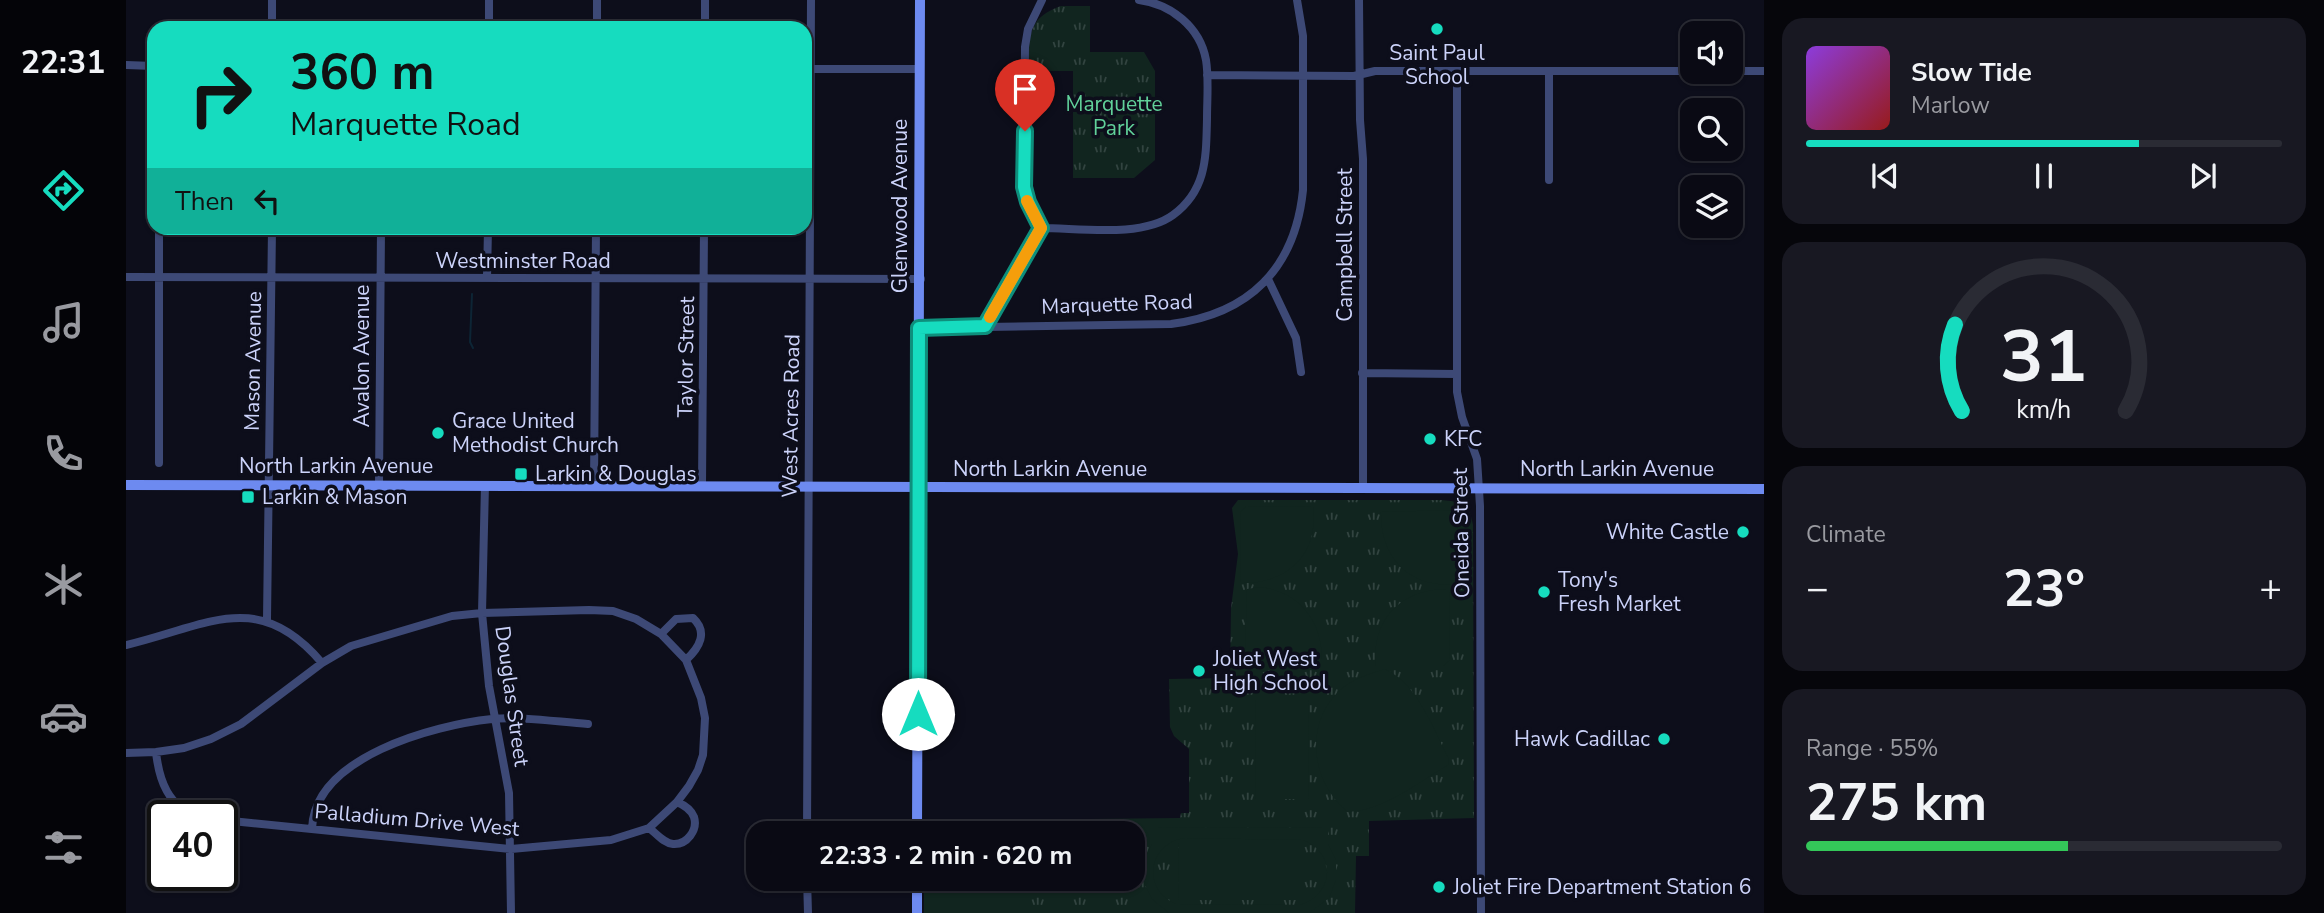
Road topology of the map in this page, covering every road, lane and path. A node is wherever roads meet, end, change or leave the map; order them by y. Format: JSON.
{"nodes":[{"id":1,"x":272,"y":0,"type":"edge"},
{"id":2,"x":489,"y":0,"type":"edge"},
{"id":3,"x":597,"y":0,"type":"edge"},
{"id":4,"x":705,"y":0,"type":"edge"},
{"id":5,"x":811,"y":0,"type":"edge"},
{"id":6,"x":920,"y":0,"type":"edge"},
{"id":7,"x":1042,"y":0,"type":"edge"},
{"id":8,"x":1139,"y":0,"type":"edge"},
{"id":9,"x":1297,"y":0,"type":"edge"},
{"id":10,"x":1359,"y":0,"type":"edge"},
{"id":11,"x":272,"y":21,"type":"edge"},
{"id":12,"x":489,"y":21,"type":"edge"},
{"id":13,"x":597,"y":21,"type":"edge"},
{"id":14,"x":705,"y":21,"type":"edge"},
{"id":15,"x":810,"y":21,"type":"edge"},
{"id":16,"x":126,"y":65,"type":"edge"},
{"id":17,"x":147,"y":66,"type":"edge"},
{"id":18,"x":812,"y":69,"type":"edge"},
{"id":19,"x":920,"y":69,"type":"junction"},
{"id":20,"x":1457,"y":71,"type":"junction"},
{"id":21,"x":1549,"y":71,"type":"junction"},
{"id":22,"x":1680,"y":71,"type":"edge"},
{"id":23,"x":1743,"y":71,"type":"edge"},
{"id":24,"x":1764,"y":71,"type":"edge"},
{"id":25,"x":1207,"y":75,"type":"junction"},
{"id":26,"x":1360,"y":75,"type":"junction"},
{"id":27,"x":1302,"y":76,"type":"junction"},
{"id":28,"x":1549,"y":180,"type":"dead end"},
{"id":29,"x":1041,"y":228,"type":"junction"},
{"id":30,"x":159,"y":235,"type":"edge"},
{"id":31,"x":272,"y":235,"type":"edge"},
{"id":32,"x":381,"y":235,"type":"edge"},
{"id":33,"x":488,"y":235,"type":"edge"},
{"id":34,"x":596,"y":235,"type":"edge"},
{"id":35,"x":704,"y":235,"type":"edge"},
{"id":36,"x":810,"y":235,"type":"edge"},
{"id":37,"x":126,"y":277,"type":"edge"},
{"id":38,"x":159,"y":277,"type":"junction"},
{"id":39,"x":271,"y":278,"type":"junction"},
{"id":40,"x":380,"y":278,"type":"junction"},
{"id":41,"x":487,"y":278,"type":"junction"},
{"id":42,"x":704,"y":279,"type":"junction"},
{"id":43,"x":921,"y":279,"type":"junction"},
{"id":44,"x":1268,"y":279,"type":"junction"},
{"id":45,"x":596,"y":280,"type":"junction"},
{"id":46,"x":810,"y":280,"type":"junction"},
{"id":47,"x":985,"y":326,"type":"junction"},
{"id":48,"x":919,"y":328,"type":"junction"},
{"id":49,"x":1301,"y":372,"type":"dead end"},
{"id":50,"x":1362,"y":373,"type":"junction"},
{"id":51,"x":1457,"y":374,"type":"junction"},
{"id":52,"x":159,"y":463,"type":"dead end"},
{"id":53,"x":126,"y":485,"type":"edge"},
{"id":54,"x":270,"y":485,"type":"junction"},
{"id":55,"x":379,"y":485,"type":"junction"},
{"id":56,"x":485,"y":485,"type":"junction"},
{"id":57,"x":594,"y":485,"type":"junction"},
{"id":58,"x":702,"y":486,"type":"junction"},
{"id":59,"x":807,"y":486,"type":"junction"},
{"id":60,"x":918,"y":487,"type":"junction"},
{"id":61,"x":1363,"y":489,"type":"junction"},
{"id":62,"x":1479,"y":489,"type":"junction"},
{"id":63,"x":1764,"y":489,"type":"edge"},
{"id":64,"x":482,"y":613,"type":"junction"},
{"id":65,"x":267,"y":620,"type":"junction"},
{"id":66,"x":661,"y":634,"type":"junction"},
{"id":67,"x":126,"y":645,"type":"edge"},
{"id":68,"x":686,"y":660,"type":"junction"},
{"id":69,"x":322,"y":663,"type":"junction"},
{"id":70,"x":495,"y":719,"type":"junction"},
{"id":71,"x":588,"y":724,"type":"dead end"},
{"id":72,"x":156,"y":752,"type":"junction"},
{"id":73,"x":126,"y":753,"type":"edge"},
{"id":74,"x":173,"y":800,"type":"edge"},
{"id":75,"x":677,"y":802,"type":"junction"},
{"id":76,"x":807,"y":821,"type":"edge"},
{"id":77,"x":917,"y":821,"type":"edge"},
{"id":78,"x":238,"y":822,"type":"edge"},
{"id":79,"x":649,"y":828,"type":"junction"},
{"id":80,"x":312,"y":829,"type":"junction"},
{"id":81,"x":511,"y":849,"type":"junction"},
{"id":82,"x":807,"y":891,"type":"edge"},
{"id":83,"x":917,"y":891,"type":"edge"},
{"id":84,"x":511,"y":913,"type":"edge"},
{"id":85,"x":808,"y":913,"type":"edge"},
{"id":86,"x":917,"y":913,"type":"edge"},
{"id":87,"x":1481,"y":913,"type":"edge"}],
"edges":[{"from":1,"to":11,"type":"street"},
{"from":2,"to":12,"type":"street"},
{"from":3,"to":13,"type":"street"},
{"from":4,"to":14,"type":"street"},
{"from":5,"to":15,"type":"street","name":"West Acres Road"},
{"from":6,"to":19,"type":"main road","name":"Glenwood Avenue"},
{"from":7,"to":29,"type":"street"},
{"from":8,"to":25,"type":"street"},
{"from":9,"to":27,"type":"street","name":"Marquette Road"},
{"from":10,"to":26,"type":"street","name":"Campbell Street"},
{"from":16,"to":17,"type":"street"},
{"from":18,"to":19,"type":"street"},
{"from":19,"to":43,"type":"main road","name":"Glenwood Avenue"},
{"from":20,"to":21,"type":"street"},
{"from":20,"to":26,"type":"street"},
{"from":20,"to":51,"type":"street","name":"Oneida Street"},
{"from":21,"to":22,"type":"street"},
{"from":21,"to":28,"type":"street"},
{"from":23,"to":24,"type":"street"},
{"from":25,"to":27,"type":"street"},
{"from":25,"to":29,"type":"street"},
{"from":26,"to":27,"type":"street"},
{"from":26,"to":50,"type":"street","name":"Campbell Street"},
{"from":27,"to":44,"type":"street","name":"Marquette Road"},
{"from":29,"to":47,"type":"street"},
{"from":30,"to":38,"type":"street"},
{"from":31,"to":39,"type":"street","name":"Mason Avenue"},
{"from":32,"to":40,"type":"street","name":"Avalon Avenue"},
{"from":33,"to":41,"type":"street"},
{"from":34,"to":45,"type":"street"},
{"from":35,"to":42,"type":"street","name":"Taylor Street"},
{"from":36,"to":46,"type":"street","name":"West Acres Road"},
{"from":37,"to":38,"type":"street","name":"Westminster Road"},
{"from":38,"to":39,"type":"street","name":"Westminster Road"},
{"from":38,"to":52,"type":"street"},
{"from":39,"to":40,"type":"street","name":"Westminster Road"},
{"from":39,"to":54,"type":"street","name":"Mason Avenue"},
{"from":40,"to":41,"type":"street","name":"Westminster Road"},
{"from":40,"to":55,"type":"street","name":"Avalon Avenue"},
{"from":41,"to":45,"type":"street","name":"Westminster Road"},
{"from":42,"to":45,"type":"street","name":"Westminster Road"},
{"from":42,"to":46,"type":"street","name":"Westminster Road"},
{"from":42,"to":58,"type":"street","name":"Taylor Street"},
{"from":43,"to":46,"type":"street","name":"Westminster Road"},
{"from":43,"to":48,"type":"main road","name":"Glenwood Avenue"},
{"from":44,"to":47,"type":"street","name":"Marquette Road"},
{"from":44,"to":49,"type":"street"},
{"from":45,"to":57,"type":"street"},
{"from":46,"to":59,"type":"street","name":"West Acres Road"},
{"from":47,"to":48,"type":"street","name":"Marquette Road"},
{"from":48,"to":60,"type":"main road","name":"Glenwood Avenue"},
{"from":50,"to":51,"type":"street"},
{"from":50,"to":61,"type":"street","name":"Campbell Street"},
{"from":51,"to":62,"type":"street","name":"Oneida Street"},
{"from":53,"to":54,"type":"main road","name":"North Larkin Avenue"},
{"from":54,"to":55,"type":"main road","name":"North Larkin Avenue"},
{"from":54,"to":65,"type":"street","name":"Mason Avenue"},
{"from":55,"to":56,"type":"main road","name":"North Larkin Avenue"},
{"from":56,"to":57,"type":"main road","name":"North Larkin Avenue"},
{"from":56,"to":64,"type":"street","name":"Douglas Street"},
{"from":57,"to":58,"type":"main road","name":"North Larkin Avenue"},
{"from":58,"to":59,"type":"main road","name":"North Larkin Avenue"},
{"from":59,"to":60,"type":"main road","name":"North Larkin Avenue"},
{"from":59,"to":76,"type":"street","name":"West Acres Road"},
{"from":60,"to":61,"type":"main road","name":"North Larkin Avenue"},
{"from":60,"to":77,"type":"main road","name":"Glenwood Avenue"},
{"from":61,"to":62,"type":"main road","name":"North Larkin Avenue"},
{"from":62,"to":63,"type":"main road","name":"North Larkin Avenue"},
{"from":62,"to":87,"type":"street","name":"Oneida Street"},
{"from":64,"to":66,"type":"street"},
{"from":64,"to":69,"type":"street"},
{"from":64,"to":70,"type":"street","name":"Douglas Street"},
{"from":65,"to":67,"type":"street"},
{"from":65,"to":69,"type":"street"},
{"from":66,"to":68,"type":"street"},
{"from":66,"to":68,"type":"street"},
{"from":68,"to":75,"type":"street","name":"Palladium Drive West"},
{"from":69,"to":72,"type":"street"},
{"from":70,"to":71,"type":"street"},
{"from":70,"to":80,"type":"street"},
{"from":70,"to":81,"type":"street","name":"Douglas Street"},
{"from":72,"to":73,"type":"street"},
{"from":72,"to":74,"type":"street"},
{"from":75,"to":79,"type":"street","name":"Palladium Drive West"},
{"from":75,"to":79,"type":"street"},
{"from":78,"to":80,"type":"street","name":"Palladium Drive West"},
{"from":79,"to":81,"type":"street","name":"Palladium Drive West"},
{"from":80,"to":81,"type":"street","name":"Palladium Drive West"},
{"from":81,"to":84,"type":"street","name":"Douglas Street"},
{"from":82,"to":85,"type":"street"},
{"from":83,"to":86,"type":"main road"}]}
